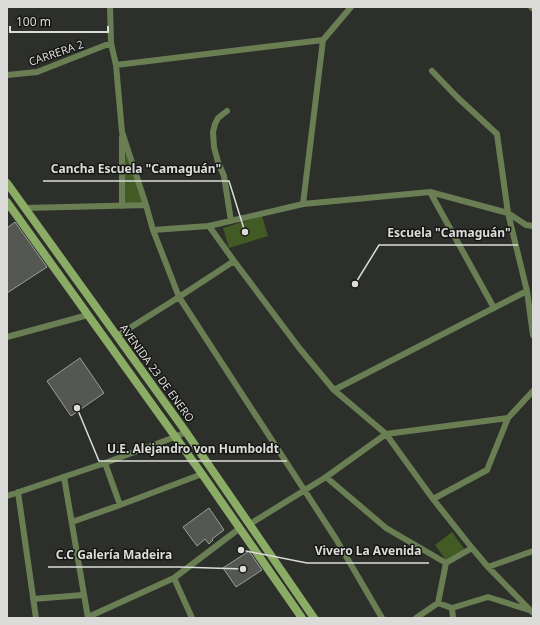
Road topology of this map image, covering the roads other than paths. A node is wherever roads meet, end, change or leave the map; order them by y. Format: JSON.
{"nodes":[{"id":1,"x":110,"y":7,"type":"edge"},
{"id":2,"x":352,"y":7,"type":"edge"},
{"id":3,"x":323,"y":40,"type":"junction"},
{"id":4,"x":111,"y":43,"type":"junction"},
{"id":5,"x":116,"y":65,"type":"junction"},
{"id":6,"x":432,"y":71,"type":"dead end"},
{"id":7,"x":7,"y":75,"type":"edge"},
{"id":8,"x":227,"y":111,"type":"dead end"},
{"id":9,"x":122,"y":132,"type":"junction"},
{"id":10,"x":7,"y":183,"type":"edge"},
{"id":11,"x":430,"y":192,"type":"junction"},
{"id":12,"x":7,"y":202,"type":"edge"},
{"id":13,"x":303,"y":204,"type":"junction"},
{"id":14,"x":146,"y":205,"type":"junction"},
{"id":15,"x":122,"y":206,"type":"junction"},
{"id":16,"x":24,"y":208,"type":"junction"},
{"id":17,"x":508,"y":213,"type":"junction"},
{"id":18,"x":231,"y":221,"type":"junction"},
{"id":19,"x":209,"y":226,"type":"junction"},
{"id":20,"x":533,"y":226,"type":"edge"},
{"id":21,"x":153,"y":230,"type":"junction"},
{"id":22,"x":234,"y":261,"type":"junction"},
{"id":23,"x":527,"y":291,"type":"junction"},
{"id":24,"x":179,"y":297,"type":"junction"},
{"id":25,"x":494,"y":308,"type":"junction"},
{"id":26,"x":88,"y":315,"type":"junction"},
{"id":27,"x":533,"y":335,"type":"edge"},
{"id":28,"x":117,"y":336,"type":"junction"},
{"id":29,"x":7,"y":337,"type":"edge"},
{"id":30,"x":334,"y":390,"type":"junction"},
{"id":31,"x":533,"y":392,"type":"edge"},
{"id":32,"x":508,"y":418,"type":"junction"},
{"id":33,"x":186,"y":432,"type":"junction"},
{"id":34,"x":386,"y":434,"type":"junction"},
{"id":35,"x":175,"y":437,"type":"junction"},
{"id":36,"x":104,"y":463,"type":"junction"},
{"id":37,"x":202,"y":474,"type":"junction"},
{"id":38,"x":64,"y":477,"type":"junction"},
{"id":39,"x":326,"y":477,"type":"junction"},
{"id":40,"x":304,"y":490,"type":"junction"},
{"id":41,"x":18,"y":492,"type":"junction"},
{"id":42,"x":7,"y":496,"type":"edge"},
{"id":43,"x":433,"y":499,"type":"junction"},
{"id":44,"x":120,"y":505,"type":"junction"},
{"id":45,"x":72,"y":522,"type":"junction"},
{"id":46,"x":250,"y":524,"type":"junction"},
{"id":47,"x":240,"y":528,"type":"junction"},
{"id":48,"x":472,"y":548,"type":"junction"},
{"id":49,"x":533,"y":551,"type":"edge"},
{"id":50,"x":446,"y":564,"type":"junction"},
{"id":51,"x":488,"y":566,"type":"junction"},
{"id":52,"x":174,"y":578,"type":"junction"},
{"id":53,"x":83,"y":595,"type":"junction"},
{"id":54,"x":33,"y":599,"type":"junction"},
{"id":55,"x":438,"y":603,"type":"junction"},
{"id":56,"x":452,"y":608,"type":"junction"},
{"id":57,"x":532,"y":612,"type":"edge"},
{"id":58,"x":36,"y":618,"type":"edge"},
{"id":59,"x":88,"y":618,"type":"edge"},
{"id":60,"x":192,"y":618,"type":"edge"},
{"id":61,"x":302,"y":618,"type":"edge"},
{"id":62,"x":314,"y":618,"type":"edge"},
{"id":63,"x":382,"y":618,"type":"edge"},
{"id":64,"x":416,"y":618,"type":"edge"},
{"id":65,"x":453,"y":618,"type":"edge"}],
"edges":[{"from":1,"to":4,"type":"street"},
{"from":2,"to":3,"type":"street"},
{"from":3,"to":5,"type":"street"},
{"from":3,"to":13,"type":"street"},
{"from":4,"to":5,"type":"street"},
{"from":4,"to":7,"type":"street","name":"CARRERA 2"},
{"from":5,"to":9,"type":"street"},
{"from":6,"to":17,"type":"street"},
{"from":8,"to":18,"type":"street"},
{"from":9,"to":14,"type":"street"},
{"from":9,"to":15,"type":"street"},
{"from":10,"to":16,"type":"main road","name":"AVENIDA 23 DE ENERO"},
{"from":11,"to":13,"type":"street"},
{"from":11,"to":17,"type":"street"},
{"from":11,"to":25,"type":"street"},
{"from":12,"to":26,"type":"main road","name":"AVENIDA 23 DE ENERO"},
{"from":13,"to":18,"type":"street"},
{"from":14,"to":15,"type":"street"},
{"from":14,"to":21,"type":"street"},
{"from":15,"to":16,"type":"street"},
{"from":16,"to":28,"type":"main road","name":"AVENIDA 23 DE ENERO"},
{"from":17,"to":20,"type":"street"},
{"from":17,"to":23,"type":"street"},
{"from":18,"to":19,"type":"street"},
{"from":19,"to":21,"type":"street"},
{"from":19,"to":22,"type":"street"},
{"from":21,"to":24,"type":"street"},
{"from":22,"to":24,"type":"street"},
{"from":22,"to":30,"type":"street"},
{"from":23,"to":25,"type":"street"},
{"from":23,"to":27,"type":"street"},
{"from":24,"to":28,"type":"street"},
{"from":24,"to":40,"type":"street"},
{"from":25,"to":30,"type":"street"},
{"from":26,"to":29,"type":"street"},
{"from":26,"to":35,"type":"main road","name":"AVENIDA 23 DE ENERO"},
{"from":28,"to":33,"type":"main road","name":"AVENIDA 23 DE ENERO"},
{"from":30,"to":34,"type":"street"},
{"from":31,"to":32,"type":"street"},
{"from":32,"to":34,"type":"street"},
{"from":32,"to":43,"type":"street"},
{"from":33,"to":35,"type":"street"},
{"from":33,"to":46,"type":"main road","name":"AVENIDA 23 DE ENERO"},
{"from":34,"to":39,"type":"street"},
{"from":34,"to":43,"type":"street"},
{"from":35,"to":36,"type":"street"},
{"from":35,"to":37,"type":"main road","name":"AVENIDA 23 DE ENERO"},
{"from":36,"to":38,"type":"street"},
{"from":36,"to":44,"type":"street"},
{"from":37,"to":44,"type":"street"},
{"from":37,"to":47,"type":"main road","name":"AVENIDA 23 DE ENERO"},
{"from":38,"to":41,"type":"street"},
{"from":38,"to":45,"type":"street"},
{"from":39,"to":40,"type":"street"},
{"from":39,"to":50,"type":"street"},
{"from":40,"to":46,"type":"street"},
{"from":40,"to":63,"type":"street"},
{"from":41,"to":42,"type":"street"},
{"from":41,"to":54,"type":"street"},
{"from":43,"to":48,"type":"street"},
{"from":44,"to":45,"type":"street"},
{"from":45,"to":53,"type":"street"},
{"from":46,"to":62,"type":"main road","name":"AVENIDA 23 DE ENERO"},
{"from":47,"to":52,"type":"street"},
{"from":47,"to":61,"type":"main road","name":"AVENIDA 23 DE ENERO"},
{"from":48,"to":50,"type":"street"},
{"from":48,"to":51,"type":"street"},
{"from":49,"to":51,"type":"street"},
{"from":50,"to":55,"type":"street"},
{"from":51,"to":57,"type":"street"},
{"from":52,"to":59,"type":"street"},
{"from":52,"to":60,"type":"street"},
{"from":53,"to":54,"type":"street"},
{"from":53,"to":59,"type":"street"},
{"from":54,"to":58,"type":"street"},
{"from":55,"to":56,"type":"street"},
{"from":55,"to":64,"type":"street"},
{"from":56,"to":57,"type":"street"},
{"from":56,"to":65,"type":"street"}]}
